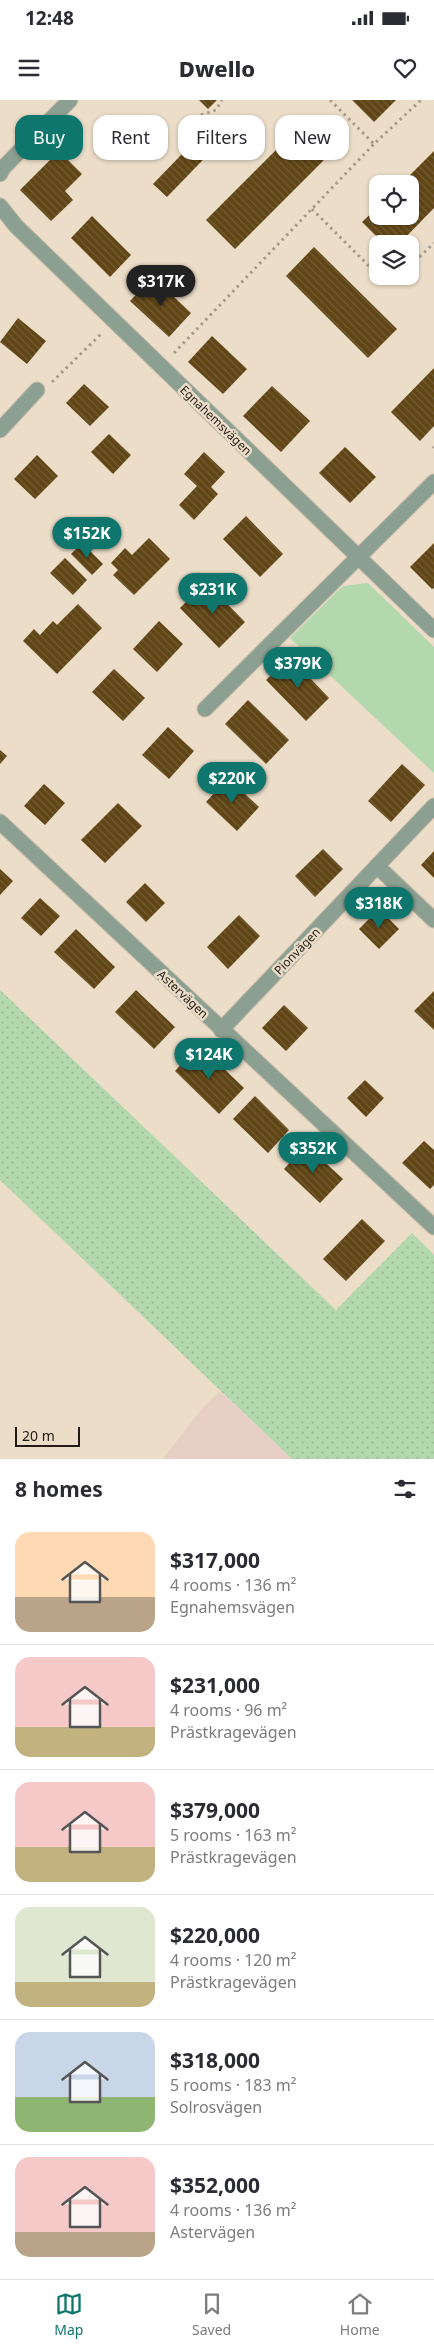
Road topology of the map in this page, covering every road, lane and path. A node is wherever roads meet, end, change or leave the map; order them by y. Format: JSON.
{"nodes":[{"id":1,"x":70,"y":100,"type":"edge"},
{"id":2,"x":222,"y":100,"type":"edge"},
{"id":3,"x":330,"y":100,"type":"edge"},
{"id":4,"x":421,"y":100,"type":"edge"},
{"id":5,"x":201,"y":115,"type":"dead end"},
{"id":6,"x":374,"y":144,"type":"junction"},
{"id":7,"x":0,"y":174,"type":"edge"},
{"id":8,"x":0,"y":206,"type":"edge"},
{"id":9,"x":312,"y":209,"type":"junction"},
{"id":10,"x":434,"y":243,"type":"edge"},
{"id":11,"x":419,"y":257,"type":"edge"},
{"id":12,"x":369,"y":266,"type":"edge"},
{"id":13,"x":114,"y":321,"type":"junction"},
{"id":14,"x":161,"y":367,"type":"junction"},
{"id":15,"x":37,"y":390,"type":"joint"},
{"id":16,"x":0,"y":430,"type":"edge"},
{"id":17,"x":434,"y":482,"type":"edge"},
{"id":18,"x":358,"y":557,"type":"junction"},
{"id":19,"x":434,"y":630,"type":"edge"},
{"id":20,"x":205,"y":709,"type":"dead end"},
{"id":21,"x":434,"y":806,"type":"edge"},
{"id":22,"x":0,"y":822,"type":"edge"},
{"id":23,"x":377,"y":866,"type":"junction"},
{"id":24,"x":434,"y":920,"type":"edge"},
{"id":25,"x":221,"y":1030,"type":"junction"},
{"id":26,"x":434,"y":1227,"type":"edge"}],
"edges":[{"from":1,"to":7,"type":"street"},
{"from":2,"to":5,"type":"path"},
{"from":3,"to":6,"type":"path"},
{"from":4,"to":6,"type":"path"},
{"from":6,"to":9,"type":"path"},
{"from":8,"to":13,"type":"street","name":"Egnahemsvägen"},
{"from":9,"to":12,"type":"path"},
{"from":9,"to":14,"type":"path"},
{"from":10,"to":11,"type":"path"},
{"from":13,"to":14,"type":"street","name":"Egnahemsvägen"},
{"from":13,"to":15,"type":"path"},
{"from":14,"to":18,"type":"street","name":"Egnahemsvägen"},
{"from":15,"to":16,"type":"street"},
{"from":17,"to":18,"type":"street"},
{"from":18,"to":19,"type":"street","name":"Egnahemsvägen"},
{"from":18,"to":20,"type":"street"},
{"from":21,"to":23,"type":"street","name":"Pionvägen"},
{"from":22,"to":25,"type":"street","name":"Astervägen"},
{"from":23,"to":24,"type":"street"},
{"from":23,"to":25,"type":"street","name":"Pionvägen"},
{"from":25,"to":26,"type":"street","name":"Astervägen"}]}
